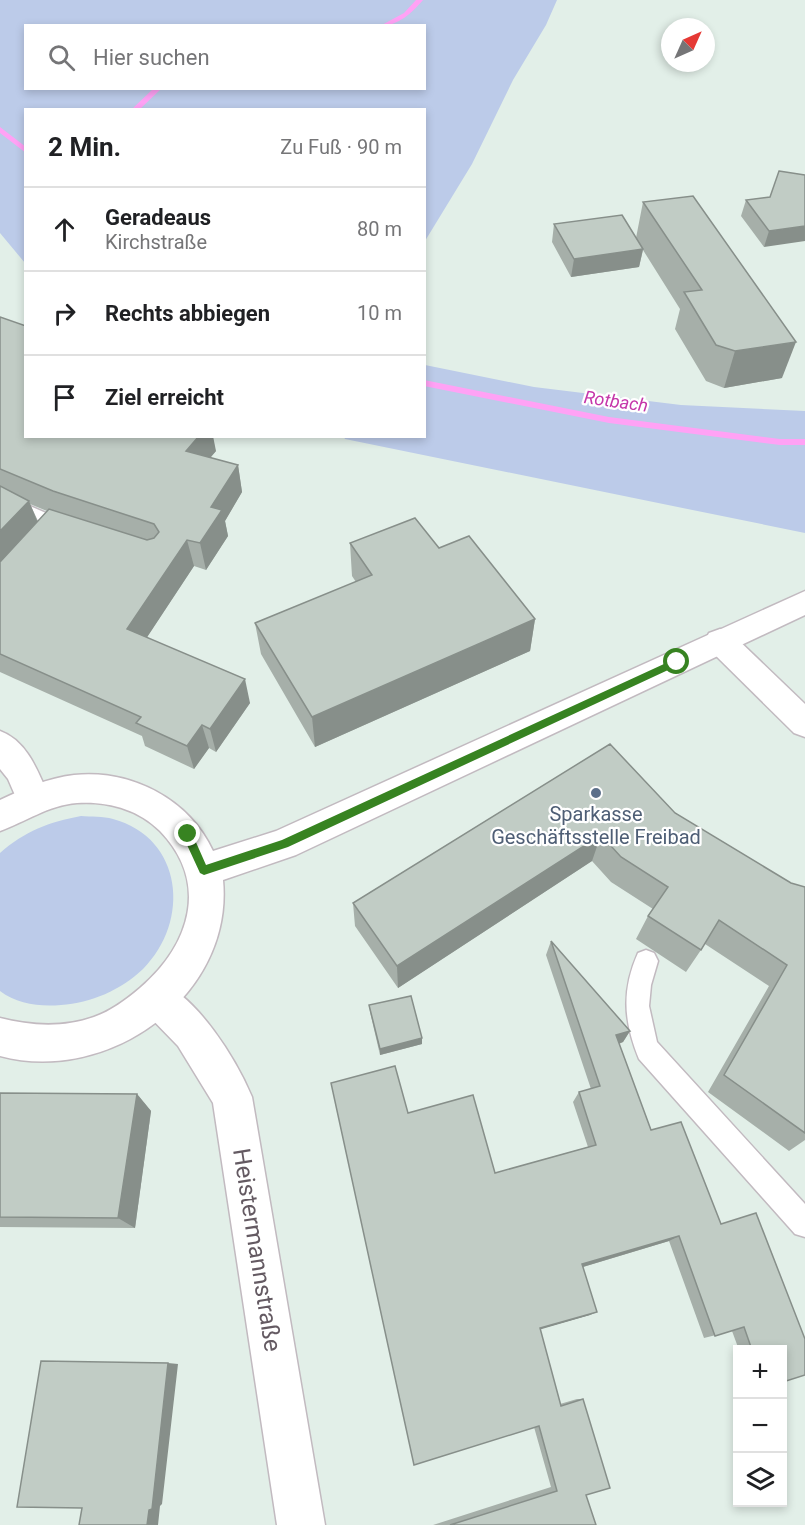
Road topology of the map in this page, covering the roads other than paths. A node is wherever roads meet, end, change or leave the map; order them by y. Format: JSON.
{"nodes":[{"id":1,"x":0,"y":500,"type":"edge"},
{"id":2,"x":56,"y":525,"type":"junction"},
{"id":3,"x":78,"y":532,"type":"edge"},
{"id":4,"x":40,"y":542,"type":"edge"},
{"id":5,"x":805,"y":602,"type":"edge"},
{"id":6,"x":720,"y":641,"type":"junction"},
{"id":7,"x":805,"y":724,"type":"edge"},
{"id":8,"x":0,"y":745,"type":"edge"},
{"id":9,"x":33,"y":799,"type":"junction"},
{"id":10,"x":0,"y":816,"type":"edge"},
{"id":11,"x":204,"y":870,"type":"junction"},
{"id":12,"x":646,"y":962,"type":"dead end"},
{"id":13,"x":158,"y":999,"type":"junction"},
{"id":14,"x":0,"y":1037,"type":"edge"},
{"id":15,"x":805,"y":1224,"type":"edge"},
{"id":16,"x":301,"y":1525,"type":"edge"}],
"edges":[{"from":1,"to":2,"type":"lane"},
{"from":2,"to":3,"type":"lane"},
{"from":2,"to":4,"type":"lane"},
{"from":5,"to":6,"type":"street"},
{"from":6,"to":7,"type":"street"},
{"from":6,"to":11,"type":"street"},
{"from":8,"to":9,"type":"street"},
{"from":9,"to":10,"type":"street"},
{"from":9,"to":11,"type":"street"},
{"from":11,"to":13,"type":"street"},
{"from":12,"to":15,"type":"lane"},
{"from":13,"to":14,"type":"street"},
{"from":13,"to":16,"type":"street","name":"Heistermannstraße"}]}
